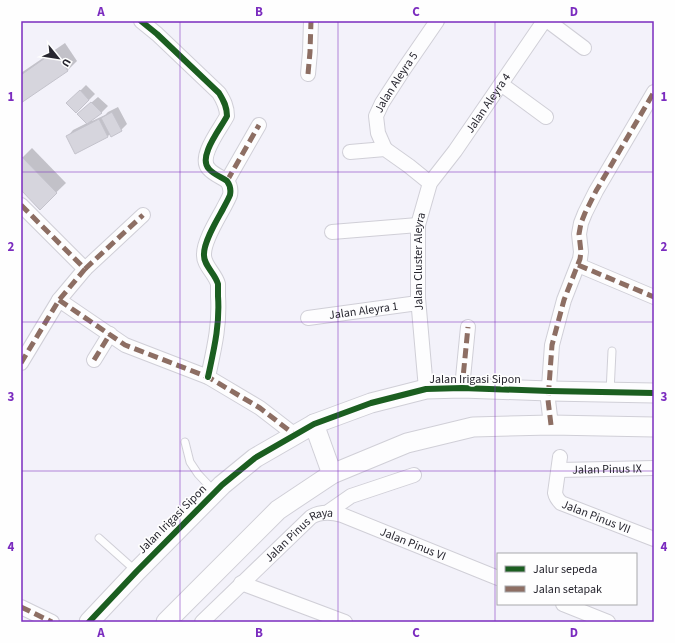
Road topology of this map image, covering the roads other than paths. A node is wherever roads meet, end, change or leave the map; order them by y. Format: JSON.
{"nodes":[{"id":1,"x":141,"y":21,"type":"edge"},
{"id":2,"x":311,"y":21,"type":"edge"},
{"id":3,"x":437,"y":21,"type":"edge"},
{"id":4,"x":544,"y":21,"type":"edge"},
{"id":5,"x":548,"y":21,"type":"edge"},
{"id":6,"x":584,"y":48,"type":"dead end"},
{"id":7,"x":308,"y":74,"type":"dead end"},
{"id":8,"x":501,"y":84,"type":"junction"},
{"id":9,"x":654,"y":92,"type":"edge"},
{"id":10,"x":546,"y":117,"type":"dead end"},
{"id":11,"x":259,"y":125,"type":"dead end"},
{"id":12,"x":385,"y":148,"type":"junction"},
{"id":13,"x":350,"y":152,"type":"dead end"},
{"id":14,"x":227,"y":181,"type":"junction"},
{"id":15,"x":430,"y":183,"type":"junction"},
{"id":16,"x":21,"y":205,"type":"edge"},
{"id":17,"x":143,"y":215,"type":"dead end"},
{"id":18,"x":418,"y":225,"type":"junction"},
{"id":19,"x":332,"y":232,"type":"dead end"},
{"id":20,"x":578,"y":265,"type":"junction"},
{"id":21,"x":85,"y":268,"type":"junction"},
{"id":22,"x":654,"y":297,"type":"edge"},
{"id":23,"x":59,"y":300,"type":"junction"},
{"id":24,"x":418,"y":303,"type":"junction"},
{"id":25,"x":308,"y":318,"type":"dead end"},
{"id":26,"x":468,"y":327,"type":"dead end"},
{"id":27,"x":110,"y":334,"type":"junction"},
{"id":28,"x":612,"y":351,"type":"dead end"},
{"id":29,"x":94,"y":360,"type":"dead end"},
{"id":30,"x":21,"y":363,"type":"edge"},
{"id":31,"x":208,"y":377,"type":"junction"},
{"id":32,"x":462,"y":388,"type":"junction"},
{"id":33,"x":426,"y":389,"type":"junction"},
{"id":34,"x":610,"y":392,"type":"junction"},
{"id":35,"x":654,"y":393,"type":"edge"},
{"id":36,"x":549,"y":407,"type":"junction"},
{"id":37,"x":654,"y":427,"type":"edge"},
{"id":38,"x":316,"y":429,"type":"junction"},
{"id":39,"x":295,"y":435,"type":"junction"},
{"id":40,"x":185,"y":442,"type":"dead end"},
{"id":41,"x":560,"y":464,"type":"joint"},
{"id":42,"x":654,"y":468,"type":"edge"},
{"id":43,"x":330,"y":470,"type":"junction"},
{"id":44,"x":414,"y":475,"type":"dead end"},
{"id":45,"x":215,"y":492,"type":"junction"},
{"id":46,"x":328,"y":512,"type":"junction"},
{"id":47,"x":99,"y":538,"type":"dead end"},
{"id":48,"x":654,"y":539,"type":"edge"},
{"id":49,"x":137,"y":571,"type":"junction"},
{"id":50,"x":497,"y":578,"type":"edge"},
{"id":51,"x":241,"y":583,"type":"junction"},
{"id":52,"x":566,"y":605,"type":"edge"},
{"id":53,"x":21,"y":607,"type":"edge"},
{"id":54,"x":52,"y":622,"type":"edge"},
{"id":55,"x":89,"y":622,"type":"edge"},
{"id":56,"x":166,"y":622,"type":"edge"},
{"id":57,"x":202,"y":622,"type":"edge"},
{"id":58,"x":346,"y":622,"type":"edge"},
{"id":59,"x":608,"y":622,"type":"edge"}],
"edges":[{"from":1,"to":14,"type":"street"},
{"from":2,"to":7,"type":"street"},
{"from":3,"to":12,"type":"street","name":"Jalan Aleyra 5"},
{"from":4,"to":8,"type":"street","name":"Jalan Aleyra 4"},
{"from":5,"to":6,"type":"street"},
{"from":8,"to":10,"type":"street"},
{"from":8,"to":15,"type":"street","name":"Jalan Aleyra 4"},
{"from":9,"to":20,"type":"street"},
{"from":11,"to":14,"type":"street"},
{"from":12,"to":13,"type":"street"},
{"from":12,"to":15,"type":"street"},
{"from":14,"to":31,"type":"street"},
{"from":15,"to":18,"type":"street","name":"Jalan Cluster Aleyra"},
{"from":16,"to":21,"type":"street"},
{"from":17,"to":21,"type":"street"},
{"from":18,"to":19,"type":"street"},
{"from":18,"to":24,"type":"street","name":"Jalan Cluster Aleyra"},
{"from":20,"to":22,"type":"street"},
{"from":20,"to":36,"type":"street"},
{"from":21,"to":23,"type":"street"},
{"from":23,"to":27,"type":"street"},
{"from":23,"to":30,"type":"street"},
{"from":24,"to":25,"type":"street","name":"Jalan Aleyra 1"},
{"from":24,"to":33,"type":"street","name":"Jalan Cluster Aleyra"},
{"from":26,"to":32,"type":"street"},
{"from":27,"to":29,"type":"street"},
{"from":27,"to":31,"type":"street"},
{"from":28,"to":34,"type":"lane"},
{"from":31,"to":39,"type":"street"},
{"from":32,"to":33,"type":"street","name":"Jalan Irigasi Sipon"},
{"from":32,"to":36,"type":"street","name":"Jalan Irigasi Sipon"},
{"from":33,"to":38,"type":"street","name":"Jalan Irigasi Sipon"},
{"from":34,"to":35,"type":"street","name":"Jalan Irigasi Sipon"},
{"from":34,"to":36,"type":"street","name":"Jalan Irigasi Sipon"},
{"from":36,"to":37,"type":"street","name":"Jalan Irigasi Sipon"},
{"from":36,"to":43,"type":"street","name":"Jalan Irigasi Sipon"},
{"from":38,"to":39,"type":"street","name":"Jalan Irigasi Sipon"},
{"from":38,"to":43,"type":"street"},
{"from":39,"to":45,"type":"street","name":"Jalan Irigasi Sipon"},
{"from":40,"to":45,"type":"lane"},
{"from":41,"to":42,"type":"street","name":"Jalan Pinus IX"},
{"from":41,"to":48,"type":"street","name":"Jalan Pinus VII"},
{"from":43,"to":56,"type":"street","name":"Jalan Irigasi Sipon"},
{"from":44,"to":46,"type":"street","name":"Jalan Pinus Raya"},
{"from":45,"to":49,"type":"street","name":"Jalan Irigasi Sipon"},
{"from":46,"to":50,"type":"street","name":"Jalan Pinus VI"},
{"from":46,"to":51,"type":"street","name":"Jalan Pinus Raya"},
{"from":47,"to":49,"type":"lane"},
{"from":49,"to":55,"type":"street","name":"Jalan Irigasi Sipon"},
{"from":51,"to":57,"type":"street","name":"Jalan Pinus Raya"},
{"from":51,"to":58,"type":"street"},
{"from":52,"to":59,"type":"street"},
{"from":53,"to":54,"type":"street"}]}
